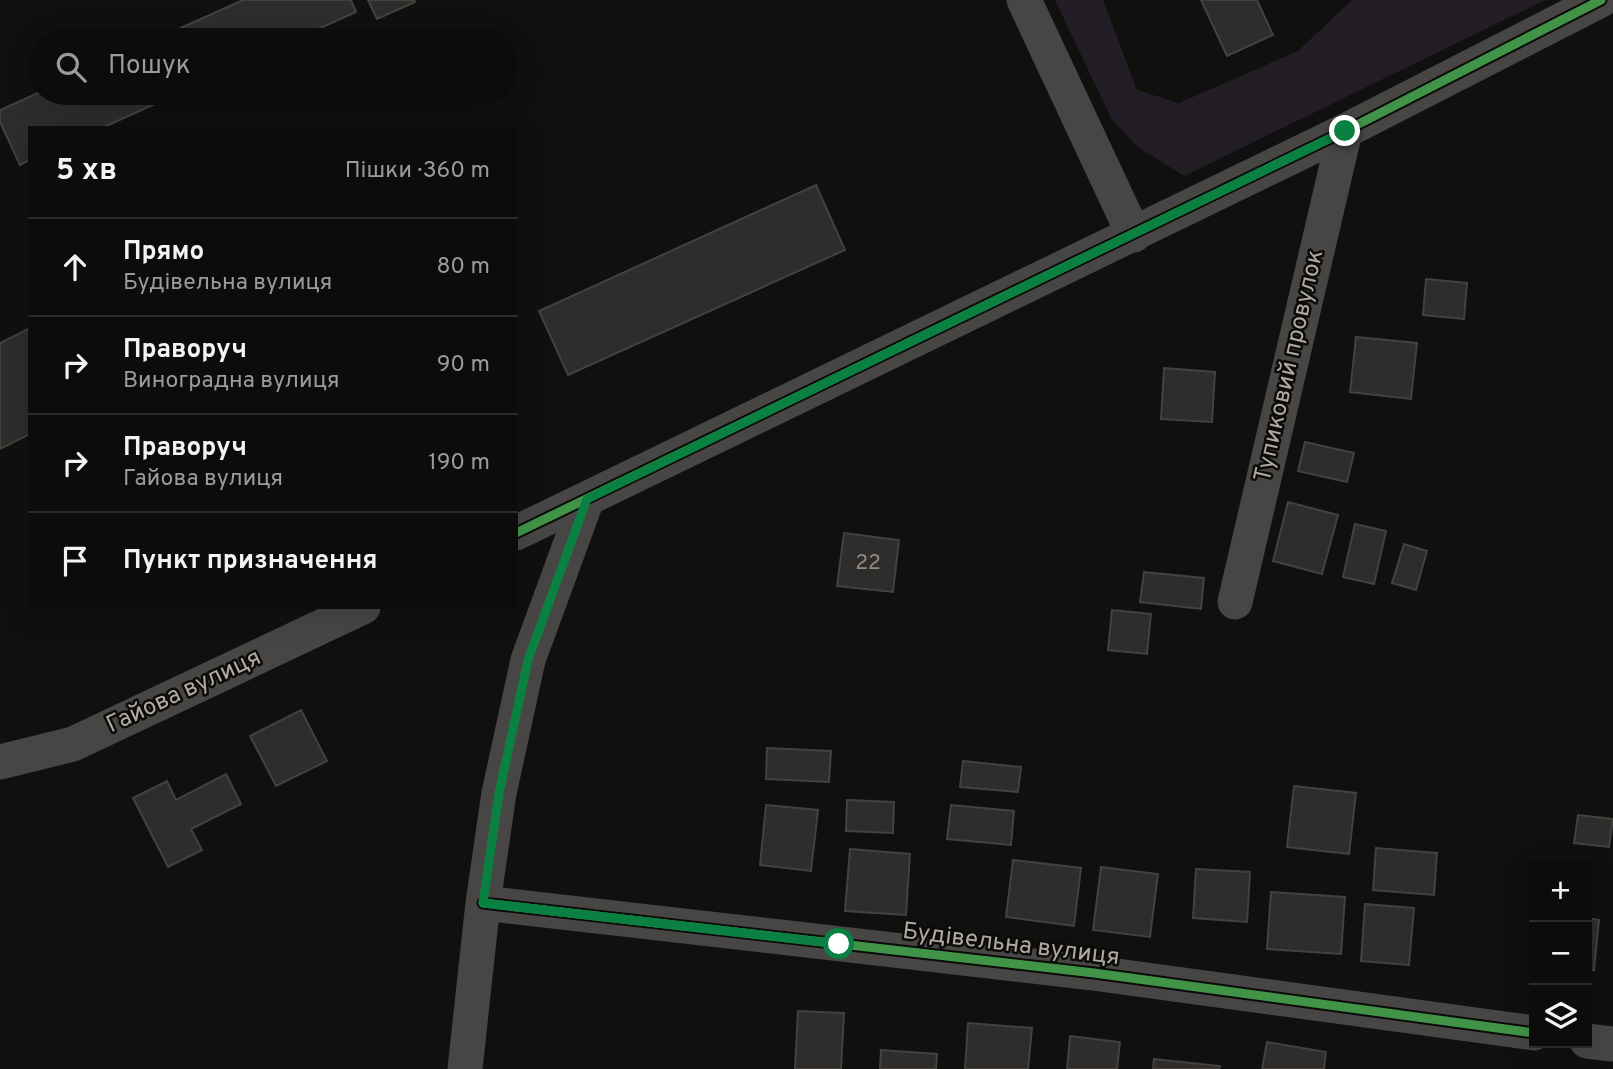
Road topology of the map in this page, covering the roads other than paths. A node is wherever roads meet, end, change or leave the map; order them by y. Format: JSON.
{"nodes":[{"id":1,"x":1024,"y":0,"type":"edge"},
{"id":2,"x":1601,"y":0,"type":"edge"},
{"id":3,"x":1345,"y":131,"type":"junction"},
{"id":4,"x":1134,"y":235,"type":"junction"},
{"id":5,"x":587,"y":499,"type":"junction"},
{"id":6,"x":518,"y":532,"type":"edge"},
{"id":7,"x":1235,"y":601,"type":"dead end"},
{"id":8,"x":359,"y":609,"type":"edge"},
{"id":9,"x":0,"y":762,"type":"edge"},
{"id":10,"x":483,"y":903,"type":"junction"},
{"id":11,"x":1529,"y":1033,"type":"edge"},
{"id":12,"x":1592,"y":1042,"type":"edge"},
{"id":13,"x":1613,"y":1044,"type":"edge"},
{"id":14,"x":465,"y":1069,"type":"edge"}],
"edges":[{"from":1,"to":4,"type":"street"},
{"from":2,"to":3,"type":"street"},
{"from":3,"to":4,"type":"street"},
{"from":3,"to":7,"type":"street","name":"Тупиковий провулок"},
{"from":4,"to":5,"type":"street"},
{"from":5,"to":6,"type":"street"},
{"from":5,"to":10,"type":"street"},
{"from":8,"to":9,"type":"street","name":"Гайова вулиця"},
{"from":10,"to":11,"type":"street","name":"Будівельна вулиця"},
{"from":10,"to":14,"type":"street"},
{"from":12,"to":13,"type":"street"}]}
